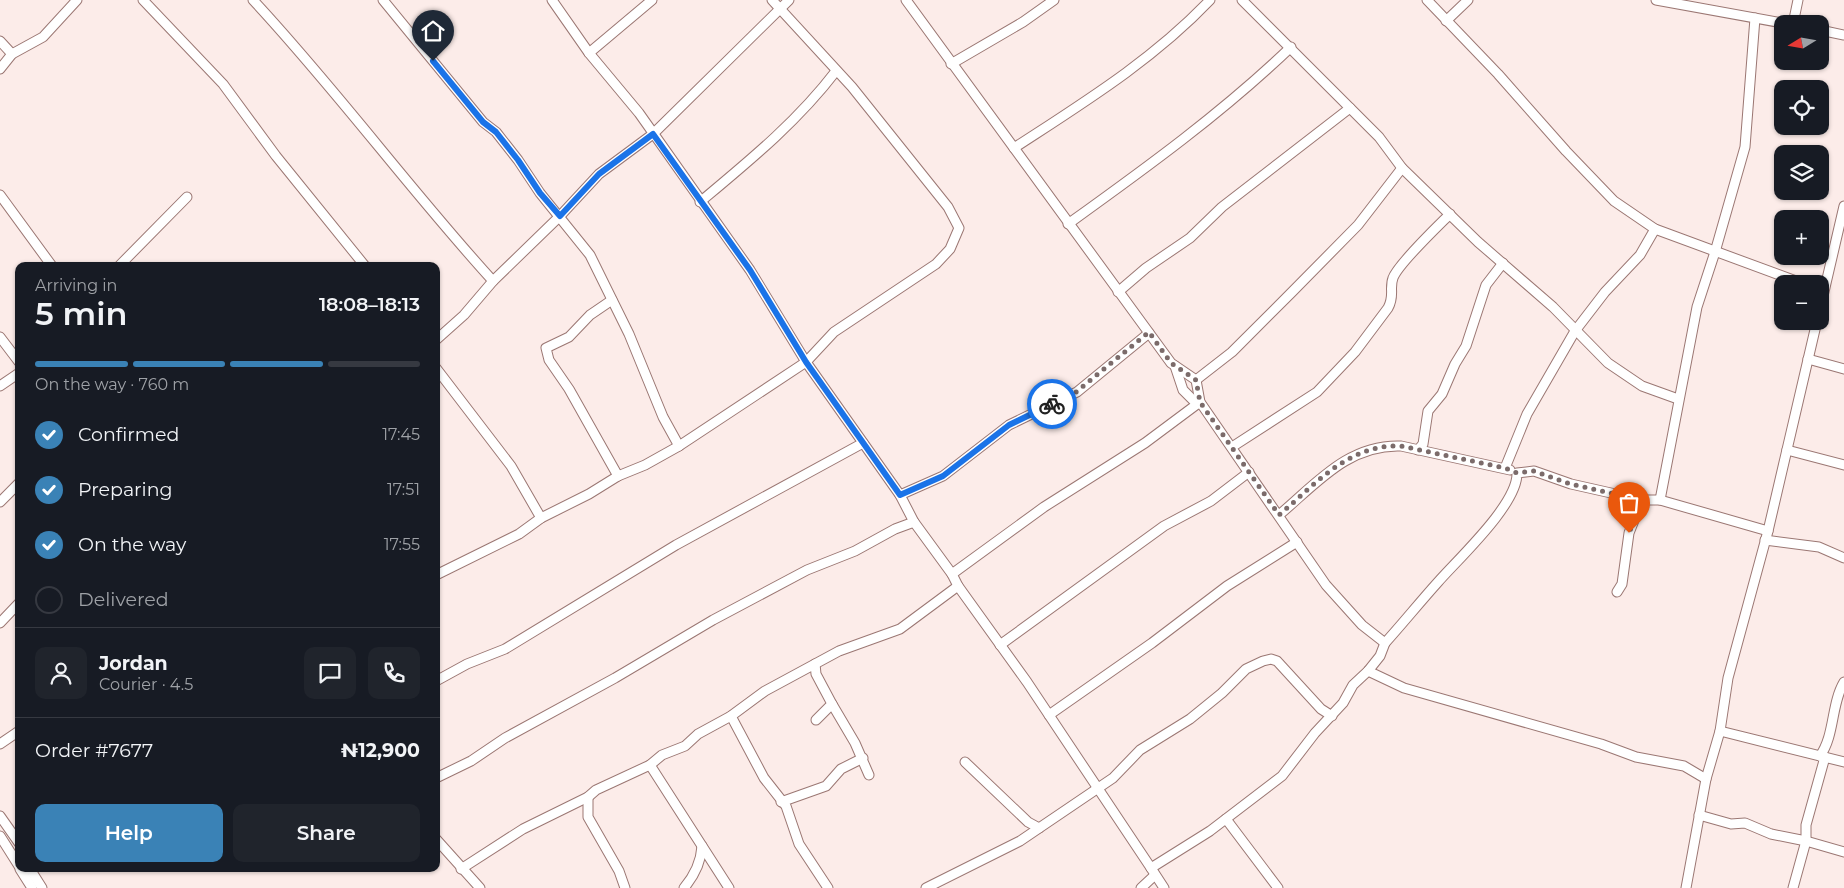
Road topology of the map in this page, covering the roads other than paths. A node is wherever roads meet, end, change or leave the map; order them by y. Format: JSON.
{"nodes":[{"id":1,"x":77,"y":0,"type":"edge"},
{"id":2,"x":142,"y":0,"type":"edge"},
{"id":3,"x":253,"y":0,"type":"edge"},
{"id":4,"x":383,"y":0,"type":"edge"},
{"id":5,"x":552,"y":0,"type":"edge"},
{"id":6,"x":652,"y":0,"type":"edge"},
{"id":7,"x":772,"y":0,"type":"edge"},
{"id":8,"x":789,"y":0,"type":"edge"},
{"id":9,"x":1054,"y":0,"type":"edge"},
{"id":10,"x":1210,"y":0,"type":"edge"},
{"id":11,"x":1242,"y":0,"type":"edge"},
{"id":12,"x":1427,"y":0,"type":"edge"},
{"id":13,"x":1468,"y":0,"type":"edge"},
{"id":14,"x":1656,"y":0,"type":"edge"},
{"id":15,"x":1798,"y":0,"type":"edge"},
{"id":16,"x":908,"y":1,"type":"edge"},
{"id":17,"x":782,"y":9,"type":"junction"},
{"id":18,"x":1795,"y":15,"type":"edge"},
{"id":19,"x":1755,"y":18,"type":"junction"},
{"id":20,"x":1446,"y":21,"type":"junction"},
{"id":21,"x":1774,"y":21,"type":"edge"},
{"id":22,"x":1829,"y":32,"type":"edge"},
{"id":23,"x":1844,"y":35,"type":"edge"},
{"id":24,"x":0,"y":41,"type":"edge"},
{"id":25,"x":1290,"y":47,"type":"junction"},
{"id":26,"x":589,"y":52,"type":"junction"},
{"id":27,"x":12,"y":54,"type":"junction"},
{"id":28,"x":951,"y":64,"type":"junction"},
{"id":29,"x":0,"y":69,"type":"edge"},
{"id":30,"x":836,"y":71,"type":"junction"},
{"id":31,"x":1350,"y":108,"type":"junction"},
{"id":32,"x":653,"y":134,"type":"junction"},
{"id":33,"x":1014,"y":148,"type":"junction"},
{"id":34,"x":1402,"y":168,"type":"junction"},
{"id":35,"x":0,"y":195,"type":"edge"},
{"id":36,"x":187,"y":196,"type":"dead end"},
{"id":37,"x":700,"y":202,"type":"junction"},
{"id":38,"x":1844,"y":206,"type":"edge"},
{"id":39,"x":1450,"y":214,"type":"junction"},
{"id":40,"x":560,"y":216,"type":"junction"},
{"id":41,"x":1068,"y":224,"type":"junction"},
{"id":42,"x":1655,"y":229,"type":"junction"},
{"id":43,"x":1716,"y":252,"type":"junction"},
{"id":44,"x":49,"y":262,"type":"edge"},
{"id":45,"x":123,"y":262,"type":"edge"},
{"id":46,"x":362,"y":262,"type":"edge"},
{"id":47,"x":1502,"y":263,"type":"junction"},
{"id":48,"x":1779,"y":275,"type":"edge"},
{"id":49,"x":1826,"y":275,"type":"edge"},
{"id":50,"x":493,"y":281,"type":"junction"},
{"id":51,"x":1118,"y":292,"type":"junction"},
{"id":52,"x":612,"y":300,"type":"junction"},
{"id":53,"x":1815,"y":330,"type":"edge"},
{"id":54,"x":1575,"y":331,"type":"junction"},
{"id":55,"x":1149,"y":332,"type":"junction"},
{"id":56,"x":440,"y":336,"type":"edge"},
{"id":57,"x":0,"y":337,"type":"edge"},
{"id":58,"x":15,"y":357,"type":"edge"},
{"id":59,"x":1808,"y":359,"type":"junction"},
{"id":60,"x":806,"y":362,"type":"junction"},
{"id":61,"x":1175,"y":366,"type":"junction"},
{"id":62,"x":1844,"y":369,"type":"edge"},
{"id":63,"x":440,"y":373,"type":"edge"},
{"id":64,"x":15,"y":375,"type":"edge"},
{"id":65,"x":1196,"y":380,"type":"junction"},
{"id":66,"x":0,"y":386,"type":"edge"},
{"id":67,"x":1678,"y":399,"type":"junction"},
{"id":68,"x":1198,"y":403,"type":"junction"},
{"id":69,"x":862,"y":443,"type":"junction"},
{"id":70,"x":679,"y":446,"type":"junction"},
{"id":71,"x":1232,"y":447,"type":"junction"},
{"id":72,"x":1418,"y":450,"type":"junction"},
{"id":73,"x":1787,"y":450,"type":"junction"},
{"id":74,"x":1844,"y":465,"type":"edge"},
{"id":75,"x":1505,"y":468,"type":"junction"},
{"id":76,"x":1249,"y":472,"type":"junction"},
{"id":77,"x":1517,"y":473,"type":"junction"},
{"id":78,"x":618,"y":476,"type":"junction"},
{"id":79,"x":15,"y":487,"type":"edge"},
{"id":80,"x":900,"y":495,"type":"junction"},
{"id":81,"x":1642,"y":500,"type":"junction"},
{"id":82,"x":1660,"y":500,"type":"junction"},
{"id":83,"x":0,"y":502,"type":"edge"},
{"id":84,"x":1279,"y":515,"type":"junction"},
{"id":85,"x":541,"y":518,"type":"junction"},
{"id":86,"x":914,"y":522,"type":"junction"},
{"id":87,"x":1767,"y":536,"type":"junction"},
{"id":88,"x":1297,"y":542,"type":"junction"},
{"id":89,"x":1844,"y":558,"type":"edge"},
{"id":90,"x":440,"y":573,"type":"edge"},
{"id":91,"x":952,"y":574,"type":"junction"},
{"id":92,"x":958,"y":586,"type":"junction"},
{"id":93,"x":1617,"y":592,"type":"dead end"},
{"id":94,"x":15,"y":607,"type":"edge"},
{"id":95,"x":0,"y":623,"type":"edge"},
{"id":96,"x":1385,"y":643,"type":"junction"},
{"id":97,"x":1000,"y":644,"type":"junction"},
{"id":98,"x":815,"y":664,"type":"junction"},
{"id":99,"x":1368,"y":671,"type":"junction"},
{"id":100,"x":440,"y":679,"type":"edge"},
{"id":101,"x":1844,"y":682,"type":"edge"},
{"id":102,"x":832,"y":704,"type":"junction"},
{"id":103,"x":1049,"y":715,"type":"junction"},
{"id":104,"x":731,"y":716,"type":"junction"},
{"id":105,"x":1332,"y":716,"type":"junction"},
{"id":106,"x":816,"y":720,"type":"dead end"},
{"id":107,"x":1720,"y":731,"type":"junction"},
{"id":108,"x":15,"y":734,"type":"edge"},
{"id":109,"x":0,"y":744,"type":"edge"},
{"id":110,"x":1823,"y":757,"type":"junction"},
{"id":111,"x":863,"y":758,"type":"junction"},
{"id":112,"x":965,"y":762,"type":"dead end"},
{"id":113,"x":1844,"y":762,"type":"edge"},
{"id":114,"x":650,"y":765,"type":"junction"},
{"id":115,"x":869,"y":775,"type":"dead end"},
{"id":116,"x":440,"y":776,"type":"edge"},
{"id":117,"x":1706,"y":780,"type":"junction"},
{"id":118,"x":1097,"y":786,"type":"junction"},
{"id":119,"x":588,"y":797,"type":"junction"},
{"id":120,"x":781,"y":802,"type":"junction"},
{"id":121,"x":1699,"y":815,"type":"junction"},
{"id":122,"x":0,"y":816,"type":"edge"},
{"id":123,"x":1226,"y":819,"type":"junction"},
{"id":124,"x":1039,"y":828,"type":"junction"},
{"id":125,"x":0,"y":836,"type":"edge"},
{"id":126,"x":15,"y":838,"type":"edge"},
{"id":127,"x":1806,"y":841,"type":"junction"},
{"id":128,"x":440,"y":844,"type":"edge"},
{"id":129,"x":702,"y":845,"type":"junction"},
{"id":130,"x":15,"y":848,"type":"edge"},
{"id":131,"x":1844,"y":852,"type":"edge"},
{"id":132,"x":11,"y":853,"type":"junction"},
{"id":133,"x":15,"y":859,"type":"edge"},
{"id":134,"x":461,"y":868,"type":"junction"},
{"id":135,"x":23,"y":872,"type":"edge"},
{"id":136,"x":32,"y":872,"type":"edge"},
{"id":137,"x":1153,"y":872,"type":"junction"},
{"id":138,"x":824,"y":886,"type":"edge"},
{"id":139,"x":32,"y":888,"type":"edge"},
{"id":140,"x":42,"y":888,"type":"edge"},
{"id":141,"x":480,"y":888,"type":"edge"},
{"id":142,"x":625,"y":888,"type":"edge"},
{"id":143,"x":684,"y":888,"type":"edge"},
{"id":144,"x":729,"y":888,"type":"edge"},
{"id":145,"x":926,"y":888,"type":"edge"},
{"id":146,"x":1141,"y":888,"type":"edge"},
{"id":147,"x":1164,"y":888,"type":"edge"},
{"id":148,"x":1278,"y":888,"type":"edge"},
{"id":149,"x":1686,"y":888,"type":"edge"},
{"id":150,"x":1793,"y":888,"type":"edge"}],
"edges":[{"from":1,"to":27,"type":"street"},
{"from":2,"to":46,"type":"street"},
{"from":3,"to":50,"type":"street"},
{"from":4,"to":40,"type":"street"},
{"from":5,"to":26,"type":"street"},
{"from":6,"to":26,"type":"street"},
{"from":7,"to":17,"type":"street"},
{"from":8,"to":17,"type":"street"},
{"from":9,"to":28,"type":"street"},
{"from":10,"to":33,"type":"street"},
{"from":11,"to":25,"type":"street"},
{"from":12,"to":20,"type":"street"},
{"from":13,"to":20,"type":"street"},
{"from":14,"to":19,"type":"street"},
{"from":15,"to":18,"type":"street"},
{"from":16,"to":28,"type":"street"},
{"from":17,"to":30,"type":"street"},
{"from":17,"to":32,"type":"street"},
{"from":19,"to":21,"type":"street"},
{"from":19,"to":43,"type":"street"},
{"from":20,"to":42,"type":"street"},
{"from":22,"to":23,"type":"street"},
{"from":24,"to":27,"type":"street"},
{"from":25,"to":31,"type":"street"},
{"from":25,"to":41,"type":"street"},
{"from":26,"to":32,"type":"street"},
{"from":27,"to":29,"type":"street"},
{"from":28,"to":33,"type":"street"},
{"from":30,"to":37,"type":"street"},
{"from":30,"to":60,"type":"street"},
{"from":31,"to":34,"type":"street"},
{"from":31,"to":51,"type":"street"},
{"from":32,"to":37,"type":"street"},
{"from":32,"to":40,"type":"street"},
{"from":33,"to":41,"type":"street"},
{"from":34,"to":39,"type":"street"},
{"from":34,"to":65,"type":"street"},
{"from":35,"to":44,"type":"street"},
{"from":36,"to":45,"type":"street"},
{"from":37,"to":60,"type":"street"},
{"from":38,"to":49,"type":"street"},
{"from":39,"to":47,"type":"street"},
{"from":39,"to":71,"type":"street"},
{"from":40,"to":50,"type":"street"},
{"from":40,"to":52,"type":"street"},
{"from":41,"to":51,"type":"street"},
{"from":42,"to":43,"type":"street"},
{"from":42,"to":54,"type":"street"},
{"from":43,"to":48,"type":"street"},
{"from":43,"to":67,"type":"street"},
{"from":47,"to":54,"type":"street"},
{"from":47,"to":72,"type":"street"},
{"from":50,"to":56,"type":"street"},
{"from":51,"to":55,"type":"street"},
{"from":52,"to":70,"type":"street"},
{"from":52,"to":78,"type":"street"},
{"from":53,"to":59,"type":"street"},
{"from":54,"to":67,"type":"street"},
{"from":54,"to":75,"type":"street"},
{"from":55,"to":61,"type":"street"},
{"from":55,"to":80,"type":"street"},
{"from":57,"to":58,"type":"street"},
{"from":59,"to":62,"type":"street"},
{"from":59,"to":73,"type":"street"},
{"from":60,"to":69,"type":"street"},
{"from":60,"to":70,"type":"street"},
{"from":61,"to":65,"type":"street"},
{"from":61,"to":68,"type":"street"},
{"from":63,"to":85,"type":"street"},
{"from":64,"to":66,"type":"street"},
{"from":65,"to":68,"type":"street"},
{"from":67,"to":82,"type":"street"},
{"from":68,"to":71,"type":"street"},
{"from":68,"to":91,"type":"street"},
{"from":69,"to":80,"type":"street"},
{"from":69,"to":100,"type":"street"},
{"from":70,"to":78,"type":"street"},
{"from":71,"to":76,"type":"street"},
{"from":72,"to":75,"type":"street"},
{"from":72,"to":84,"type":"street"},
{"from":73,"to":74,"type":"street"},
{"from":73,"to":87,"type":"street"},
{"from":75,"to":77,"type":"street"},
{"from":76,"to":84,"type":"street"},
{"from":76,"to":97,"type":"street"},
{"from":77,"to":81,"type":"street"},
{"from":77,"to":96,"type":"street"},
{"from":78,"to":85,"type":"street"},
{"from":79,"to":83,"type":"street"},
{"from":80,"to":86,"type":"street"},
{"from":81,"to":82,"type":"street"},
{"from":81,"to":93,"type":"street"},
{"from":82,"to":87,"type":"street"},
{"from":84,"to":88,"type":"street"},
{"from":85,"to":90,"type":"street"},
{"from":86,"to":91,"type":"street"},
{"from":86,"to":116,"type":"street"},
{"from":87,"to":89,"type":"street"},
{"from":87,"to":107,"type":"street"},
{"from":88,"to":96,"type":"street"},
{"from":88,"to":103,"type":"street"},
{"from":91,"to":92,"type":"street"},
{"from":92,"to":97,"type":"street"},
{"from":92,"to":98,"type":"street"},
{"from":94,"to":95,"type":"street"},
{"from":96,"to":99,"type":"street"},
{"from":97,"to":103,"type":"street"},
{"from":98,"to":102,"type":"street"},
{"from":98,"to":104,"type":"street"},
{"from":99,"to":105,"type":"street"},
{"from":99,"to":117,"type":"street"},
{"from":101,"to":110,"type":"street"},
{"from":102,"to":106,"type":"street"},
{"from":102,"to":111,"type":"street"},
{"from":103,"to":118,"type":"street"},
{"from":104,"to":114,"type":"street"},
{"from":104,"to":120,"type":"street"},
{"from":105,"to":118,"type":"street"},
{"from":105,"to":123,"type":"street"},
{"from":107,"to":110,"type":"street"},
{"from":107,"to":117,"type":"street"},
{"from":108,"to":109,"type":"street"},
{"from":110,"to":113,"type":"street"},
{"from":110,"to":127,"type":"street"},
{"from":111,"to":115,"type":"street"},
{"from":111,"to":120,"type":"street"},
{"from":112,"to":124,"type":"street"},
{"from":114,"to":119,"type":"street"},
{"from":114,"to":129,"type":"street"},
{"from":117,"to":121,"type":"street"},
{"from":118,"to":124,"type":"street"},
{"from":118,"to":137,"type":"street"},
{"from":119,"to":134,"type":"street"},
{"from":119,"to":142,"type":"street"},
{"from":120,"to":138,"type":"street"},
{"from":121,"to":127,"type":"street"},
{"from":121,"to":149,"type":"street"},
{"from":122,"to":126,"type":"street"},
{"from":123,"to":137,"type":"street"},
{"from":123,"to":148,"type":"street"},
{"from":124,"to":145,"type":"street"},
{"from":125,"to":132,"type":"street"},
{"from":127,"to":131,"type":"street"},
{"from":127,"to":150,"type":"street"},
{"from":128,"to":134,"type":"street"},
{"from":129,"to":143,"type":"street"},
{"from":129,"to":144,"type":"street"},
{"from":130,"to":132,"type":"street"},
{"from":132,"to":133,"type":"street"},
{"from":134,"to":141,"type":"street"},
{"from":135,"to":139,"type":"street"},
{"from":136,"to":140,"type":"street"},
{"from":137,"to":146,"type":"street"},
{"from":137,"to":147,"type":"street"}]}
